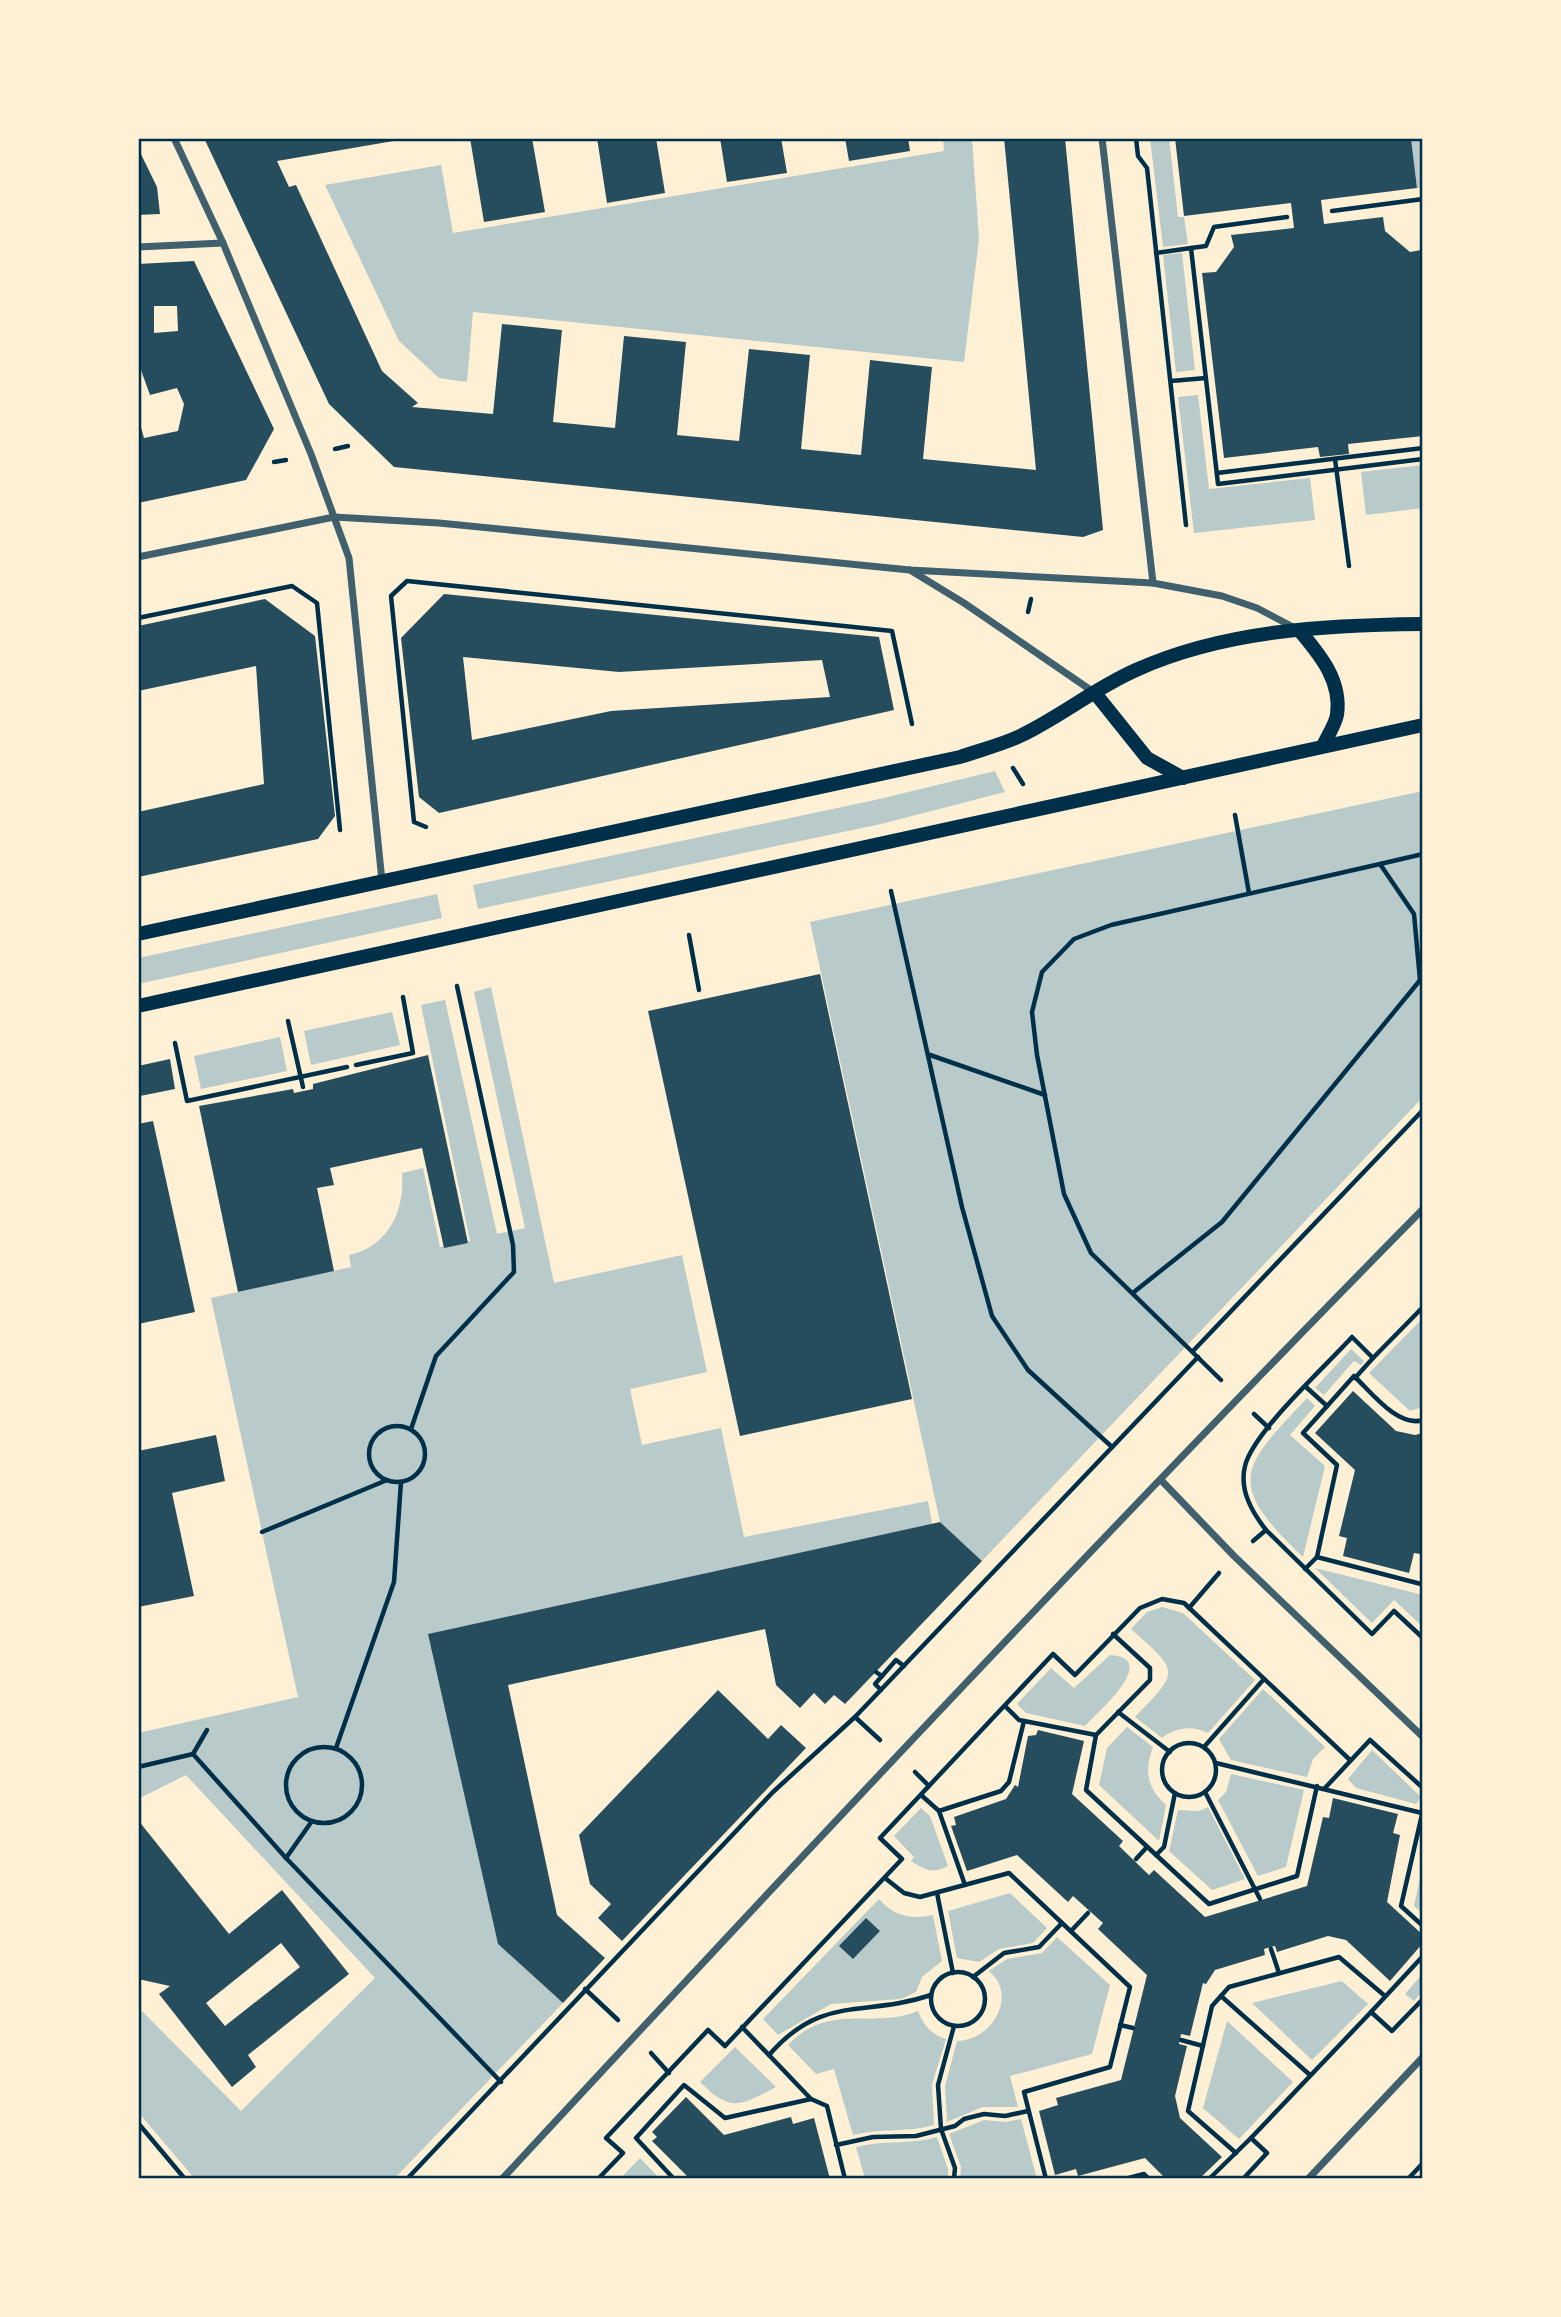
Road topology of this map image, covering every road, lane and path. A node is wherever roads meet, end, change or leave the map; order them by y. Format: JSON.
{"nodes":[{"id":1,"x":174,"y":138,"type":"edge"},
{"id":2,"x":1102,"y":138,"type":"edge"},
{"id":3,"x":1136,"y":138,"type":"edge"},
{"id":4,"x":1423,"y":199,"type":"edge"},
{"id":5,"x":1332,"y":211,"type":"dead end"},
{"id":6,"x":1287,"y":217,"type":"dead end"},
{"id":7,"x":223,"y":243,"type":"junction"},
{"id":8,"x":138,"y":247,"type":"edge"},
{"id":9,"x":1191,"y":248,"type":"junction"},
{"id":10,"x":1156,"y":253,"type":"junction"},
{"id":11,"x":1206,"y":378,"type":"junction"},
{"id":12,"x":1171,"y":381,"type":"junction"},
{"id":13,"x":1423,"y":448,"type":"edge"},
{"id":14,"x":1335,"y":459,"type":"junction"},
{"id":15,"x":1423,"y":459,"type":"edge"},
{"id":16,"x":1336,"y":470,"type":"junction"},
{"id":17,"x":1217,"y":473,"type":"junction"},
{"id":18,"x":334,"y":517,"type":"junction"},
{"id":19,"x":1186,"y":525,"type":"dead end"},
{"id":20,"x":138,"y":557,"type":"edge"},
{"id":21,"x":1349,"y":566,"type":"dead end"},
{"id":22,"x":910,"y":570,"type":"junction"},
{"id":23,"x":1153,"y":583,"type":"junction"},
{"id":24,"x":138,"y":618,"type":"edge"},
{"id":25,"x":1423,"y":624,"type":"edge"},
{"id":26,"x":1299,"y":630,"type":"junction"},
{"id":27,"x":1095,"y":694,"type":"junction"},
{"id":28,"x":912,"y":724,"type":"dead end"},
{"id":29,"x":1423,"y":725,"type":"edge"},
{"id":30,"x":1323,"y":746,"type":"junction"},
{"id":31,"x":1010,"y":765,"type":"dead end"},
{"id":32,"x":1183,"y":778,"type":"junction"},
{"id":33,"x":1024,"y":788,"type":"dead end"},
{"id":34,"x":1235,"y":815,"type":"dead end"},
{"id":35,"x":426,"y":827,"type":"dead end"},
{"id":36,"x":340,"y":830,"type":"dead end"},
{"id":37,"x":1423,"y":854,"type":"edge"},
{"id":38,"x":1380,"y":864,"type":"junction"},
{"id":39,"x":382,"y":882,"type":"junction"},
{"id":40,"x":891,"y":891,"type":"dead end"},
{"id":41,"x":1249,"y":893,"type":"junction"},
{"id":42,"x":138,"y":934,"type":"edge"},
{"id":43,"x":689,"y":935,"type":"dead end"},
{"id":44,"x":1421,"y":978,"type":"edge"},
{"id":45,"x":457,"y":986,"type":"dead end"},
{"id":46,"x":699,"y":990,"type":"dead end"},
{"id":47,"x":403,"y":996,"type":"dead end"},
{"id":48,"x":138,"y":1006,"type":"edge"},
{"id":49,"x":288,"y":1021,"type":"dead end"},
{"id":50,"x":175,"y":1043,"type":"dead end"},
{"id":51,"x":929,"y":1054,"type":"junction"},
{"id":52,"x":356,"y":1065,"type":"dead end"},
{"id":53,"x":347,"y":1067,"type":"dead end"},
{"id":54,"x":300,"y":1077,"type":"junction"},
{"id":55,"x":303,"y":1087,"type":"dead end"},
{"id":56,"x":1045,"y":1096,"type":"junction"},
{"id":57,"x":1423,"y":1110,"type":"edge"},
{"id":58,"x":1423,"y":1209,"type":"edge"},
{"id":59,"x":1134,"y":1292,"type":"junction"},
{"id":60,"x":1423,"y":1307,"type":"edge"},
{"id":61,"x":1193,"y":1352,"type":"junction"},
{"id":62,"x":1198,"y":1357,"type":"junction"},
{"id":63,"x":1373,"y":1358,"type":"junction"},
{"id":64,"x":1356,"y":1378,"type":"junction"},
{"id":65,"x":1306,"y":1387,"type":"junction"},
{"id":66,"x":1238,"y":1397,"type":"junction"},
{"id":67,"x":1327,"y":1406,"type":"junction"},
{"id":68,"x":1423,"y":1420,"type":"edge"},
{"id":69,"x":1269,"y":1428,"type":"junction"},
{"id":70,"x":411,"y":1429,"type":"junction"},
{"id":71,"x":1112,"y":1447,"type":"junction"},
{"id":72,"x":388,"y":1480,"type":"junction"},
{"id":73,"x":1161,"y":1480,"type":"junction"},
{"id":74,"x":401,"y":1482,"type":"junction"},
{"id":75,"x":262,"y":1532,"type":"dead end"},
{"id":76,"x":1317,"y":1557,"type":"junction"},
{"id":77,"x":1305,"y":1569,"type":"junction"},
{"id":78,"x":1423,"y":1580,"type":"edge"},
{"id":79,"x":1113,"y":1634,"type":"junction"},
{"id":80,"x":1423,"y":1638,"type":"edge"},
{"id":81,"x":904,"y":1666,"type":"junction"},
{"id":82,"x":876,"y":1672,"type":"dead end"},
{"id":83,"x":882,"y":1676,"type":"junction"},
{"id":84,"x":1264,"y":1679,"type":"junction"},
{"id":85,"x":881,"y":1689,"type":"junction"},
{"id":86,"x":1005,"y":1706,"type":"junction"},
{"id":87,"x":1118,"y":1712,"type":"junction"},
{"id":88,"x":1024,"y":1721,"type":"dead end"},
{"id":89,"x":207,"y":1730,"type":"dead end"},
{"id":90,"x":1096,"y":1735,"type":"junction"},
{"id":91,"x":1423,"y":1737,"type":"edge"},
{"id":92,"x":1204,"y":1747,"type":"junction"},
{"id":93,"x":336,"y":1748,"type":"junction"},
{"id":94,"x":1170,"y":1752,"type":"junction"},
{"id":95,"x":193,"y":1755,"type":"junction"},
{"id":96,"x":1350,"y":1760,"type":"junction"},
{"id":97,"x":1216,"y":1763,"type":"junction"},
{"id":98,"x":138,"y":1767,"type":"edge"},
{"id":99,"x":1317,"y":1786,"type":"junction"},
{"id":100,"x":1325,"y":1788,"type":"junction"},
{"id":101,"x":1423,"y":1788,"type":"edge"},
{"id":102,"x":1205,"y":1792,"type":"junction"},
{"id":103,"x":1175,"y":1793,"type":"junction"},
{"id":104,"x":921,"y":1795,"type":"junction"},
{"id":105,"x":939,"y":1811,"type":"junction"},
{"id":106,"x":1422,"y":1812,"type":"edge"},
{"id":107,"x":312,"y":1821,"type":"junction"},
{"id":108,"x":1147,"y":1847,"type":"junction"},
{"id":109,"x":1156,"y":1855,"type":"junction"},
{"id":110,"x":286,"y":1858,"type":"junction"},
{"id":111,"x":1136,"y":1860,"type":"dead end"},
{"id":112,"x":885,"y":1878,"type":"junction"},
{"id":113,"x":965,"y":1885,"type":"junction"},
{"id":114,"x":1257,"y":1889,"type":"junction"},
{"id":115,"x":937,"y":1893,"type":"junction"},
{"id":116,"x":1260,"y":1899,"type":"dead end"},
{"id":117,"x":1088,"y":1913,"type":"dead end"},
{"id":118,"x":1062,"y":1923,"type":"junction"},
{"id":119,"x":1423,"y":1926,"type":"edge"},
{"id":120,"x":1071,"y":1931,"type":"junction"},
{"id":121,"x":1271,"y":1949,"type":"dead end"},
{"id":122,"x":1423,"y":1956,"type":"edge"},
{"id":123,"x":953,"y":1973,"type":"junction"},
{"id":124,"x":1279,"y":1973,"type":"junction"},
{"id":125,"x":973,"y":1977,"type":"junction"},
{"id":126,"x":931,"y":1995,"type":"junction"},
{"id":127,"x":1221,"y":1996,"type":"junction"},
{"id":128,"x":1385,"y":1996,"type":"junction"},
{"id":129,"x":1423,"y":1999,"type":"edge"},
{"id":130,"x":1371,"y":2012,"type":"junction"},
{"id":131,"x":1121,"y":2025,"type":"junction"},
{"id":132,"x":954,"y":2026,"type":"junction"},
{"id":133,"x":742,"y":2027,"type":"junction"},
{"id":134,"x":1133,"y":2028,"type":"dead end"},
{"id":135,"x":1181,"y":2040,"type":"dead end"},
{"id":136,"x":1203,"y":2046,"type":"junction"},
{"id":137,"x":769,"y":2055,"type":"junction"},
{"id":138,"x":1423,"y":2057,"type":"edge"},
{"id":139,"x":1310,"y":2075,"type":"junction"},
{"id":140,"x":501,"y":2082,"type":"junction"},
{"id":141,"x":811,"y":2099,"type":"junction"},
{"id":142,"x":1028,"y":2111,"type":"junction"},
{"id":143,"x":138,"y":2123,"type":"edge"},
{"id":144,"x":941,"y":2129,"type":"junction"},
{"id":145,"x":1251,"y":2138,"type":"junction"},
{"id":146,"x":836,"y":2145,"type":"junction"},
{"id":147,"x":1236,"y":2153,"type":"junction"},
{"id":148,"x":1423,"y":2163,"type":"edge"},
{"id":149,"x":1415,"y":2176,"type":"edge"},
{"id":150,"x":186,"y":2179,"type":"edge"},
{"id":151,"x":407,"y":2179,"type":"edge"},
{"id":152,"x":502,"y":2179,"type":"edge"},
{"id":153,"x":598,"y":2179,"type":"edge"},
{"id":154,"x":674,"y":2179,"type":"edge"},
{"id":155,"x":845,"y":2179,"type":"edge"},
{"id":156,"x":954,"y":2179,"type":"edge"},
{"id":157,"x":1046,"y":2179,"type":"edge"},
{"id":158,"x":1125,"y":2179,"type":"edge"},
{"id":159,"x":1149,"y":2179,"type":"edge"},
{"id":160,"x":1209,"y":2179,"type":"edge"},
{"id":161,"x":1243,"y":2179,"type":"edge"},
{"id":162,"x":1308,"y":2179,"type":"edge"},
{"id":163,"x":1408,"y":2179,"type":"edge"}],
"edges":[{"from":1,"to":7,"type":"street"},
{"from":2,"to":23,"type":"street"},
{"from":3,"to":10,"type":"path"},
{"from":4,"to":5,"type":"path"},
{"from":6,"to":9,"type":"path"},
{"from":7,"to":8,"type":"street"},
{"from":7,"to":18,"type":"street"},
{"from":9,"to":10,"type":"path"},
{"from":9,"to":11,"type":"path"},
{"from":10,"to":12,"type":"path"},
{"from":11,"to":12,"type":"path"},
{"from":11,"to":17,"type":"path"},
{"from":12,"to":19,"type":"path"},
{"from":13,"to":14,"type":"path"},
{"from":14,"to":16,"type":"path"},
{"from":14,"to":17,"type":"path"},
{"from":15,"to":16,"type":"path"},
{"from":16,"to":17,"type":"path"},
{"from":16,"to":21,"type":"path"},
{"from":18,"to":20,"type":"street"},
{"from":18,"to":22,"type":"street"},
{"from":18,"to":39,"type":"street"},
{"from":22,"to":23,"type":"street"},
{"from":22,"to":27,"type":"street"},
{"from":23,"to":26,"type":"street"},
{"from":24,"to":36,"type":"path"},
{"from":25,"to":26,"type":"main road"},
{"from":26,"to":27,"type":"main road"},
{"from":26,"to":30,"type":"main road"},
{"from":27,"to":32,"type":"main road"},
{"from":27,"to":39,"type":"main road"},
{"from":28,"to":35,"type":"path"},
{"from":29,"to":30,"type":"main road"},
{"from":30,"to":32,"type":"main road"},
{"from":31,"to":33,"type":"path"},
{"from":32,"to":48,"type":"main road"},
{"from":34,"to":41,"type":"path"},
{"from":37,"to":38,"type":"path"},
{"from":38,"to":41,"type":"path"},
{"from":38,"to":44,"type":"path"},
{"from":39,"to":42,"type":"main road"},
{"from":40,"to":51,"type":"path"},
{"from":41,"to":56,"type":"path"},
{"from":43,"to":46,"type":"path"},
{"from":44,"to":59,"type":"path"},
{"from":45,"to":70,"type":"path"},
{"from":47,"to":52,"type":"path"},
{"from":49,"to":54,"type":"path"},
{"from":50,"to":54,"type":"path"},
{"from":51,"to":56,"type":"path"},
{"from":51,"to":71,"type":"path"},
{"from":53,"to":54,"type":"path"},
{"from":54,"to":55,"type":"path"},
{"from":56,"to":59,"type":"path"},
{"from":57,"to":61,"type":"path"},
{"from":58,"to":66,"type":"street"},
{"from":59,"to":61,"type":"path"},
{"from":60,"to":63,"type":"path"},
{"from":61,"to":62,"type":"path"},
{"from":62,"to":66,"type":"path"},
{"from":62,"to":71,"type":"path"},
{"from":63,"to":64,"type":"path"},
{"from":63,"to":65,"type":"path"},
{"from":64,"to":67,"type":"path"},
{"from":64,"to":68,"type":"path"},
{"from":65,"to":67,"type":"path"},
{"from":65,"to":69,"type":"path"},
{"from":66,"to":69,"type":"path"},
{"from":66,"to":73,"type":"street"},
{"from":67,"to":76,"type":"path"},
{"from":69,"to":77,"type":"path"},
{"from":70,"to":72,"type":"path"},
{"from":70,"to":74,"type":"path"},
{"from":71,"to":81,"type":"path"},
{"from":72,"to":74,"type":"path"},
{"from":72,"to":75,"type":"path"},
{"from":73,"to":91,"type":"street"},
{"from":73,"to":152,"type":"street"},
{"from":74,"to":93,"type":"path"},
{"from":76,"to":77,"type":"path"},
{"from":76,"to":78,"type":"path"},
{"from":77,"to":80,"type":"path"},
{"from":79,"to":84,"type":"path"},
{"from":79,"to":86,"type":"path"},
{"from":79,"to":87,"type":"path"},
{"from":81,"to":83,"type":"path"},
{"from":81,"to":85,"type":"path"},
{"from":82,"to":83,"type":"path"},
{"from":83,"to":85,"type":"path"},
{"from":84,"to":92,"type":"path"},
{"from":84,"to":96,"type":"path"},
{"from":85,"to":140,"type":"path"},
{"from":86,"to":90,"type":"path"},
{"from":86,"to":104,"type":"path"},
{"from":87,"to":90,"type":"path"},
{"from":87,"to":94,"type":"path"},
{"from":88,"to":105,"type":"path"},
{"from":89,"to":95,"type":"path"},
{"from":90,"to":108,"type":"path"},
{"from":92,"to":94,"type":"path"},
{"from":92,"to":97,"type":"path"},
{"from":93,"to":107,"type":"path"},
{"from":93,"to":107,"type":"path"},
{"from":94,"to":103,"type":"path"},
{"from":95,"to":98,"type":"path"},
{"from":95,"to":110,"type":"path"},
{"from":96,"to":100,"type":"path"},
{"from":96,"to":101,"type":"path"},
{"from":97,"to":99,"type":"path"},
{"from":97,"to":102,"type":"path"},
{"from":99,"to":100,"type":"path"},
{"from":99,"to":114,"type":"path"},
{"from":100,"to":106,"type":"path"},
{"from":102,"to":103,"type":"path"},
{"from":102,"to":114,"type":"path"},
{"from":103,"to":109,"type":"path"},
{"from":104,"to":105,"type":"path"},
{"from":104,"to":112,"type":"path"},
{"from":105,"to":113,"type":"path"},
{"from":106,"to":119,"type":"path"},
{"from":107,"to":110,"type":"path"},
{"from":108,"to":109,"type":"path"},
{"from":108,"to":111,"type":"path"},
{"from":109,"to":114,"type":"path"},
{"from":110,"to":140,"type":"path"},
{"from":112,"to":115,"type":"path"},
{"from":112,"to":133,"type":"path"},
{"from":113,"to":115,"type":"path"},
{"from":113,"to":118,"type":"path"},
{"from":114,"to":116,"type":"path"},
{"from":115,"to":123,"type":"path"},
{"from":117,"to":120,"type":"path"},
{"from":118,"to":120,"type":"path"},
{"from":118,"to":125,"type":"path"},
{"from":120,"to":131,"type":"path"},
{"from":121,"to":124,"type":"path"},
{"from":122,"to":128,"type":"path"},
{"from":123,"to":125,"type":"path"},
{"from":123,"to":126,"type":"path"},
{"from":124,"to":127,"type":"path"},
{"from":124,"to":128,"type":"path"},
{"from":125,"to":132,"type":"path"},
{"from":126,"to":132,"type":"path"},
{"from":126,"to":137,"type":"path"},
{"from":127,"to":136,"type":"path"},
{"from":127,"to":139,"type":"path"},
{"from":128,"to":130,"type":"path"},
{"from":129,"to":130,"type":"path"},
{"from":130,"to":139,"type":"path"},
{"from":131,"to":134,"type":"path"},
{"from":131,"to":142,"type":"path"},
{"from":132,"to":144,"type":"path"},
{"from":133,"to":137,"type":"path"},
{"from":133,"to":153,"type":"path"},
{"from":135,"to":136,"type":"path"},
{"from":136,"to":147,"type":"path"},
{"from":137,"to":141,"type":"path"},
{"from":138,"to":162,"type":"street"},
{"from":139,"to":145,"type":"path"},
{"from":140,"to":151,"type":"path"},
{"from":141,"to":146,"type":"path"},
{"from":141,"to":154,"type":"path"},
{"from":142,"to":144,"type":"path"},
{"from":142,"to":157,"type":"path"},
{"from":143,"to":150,"type":"path"},
{"from":144,"to":146,"type":"path"},
{"from":144,"to":156,"type":"path"},
{"from":145,"to":147,"type":"path"},
{"from":145,"to":161,"type":"path"},
{"from":146,"to":155,"type":"path"},
{"from":147,"to":160,"type":"path"},
{"from":148,"to":149,"type":"path"},
{"from":149,"to":163,"type":"path"},
{"from":158,"to":159,"type":"path"}]}
